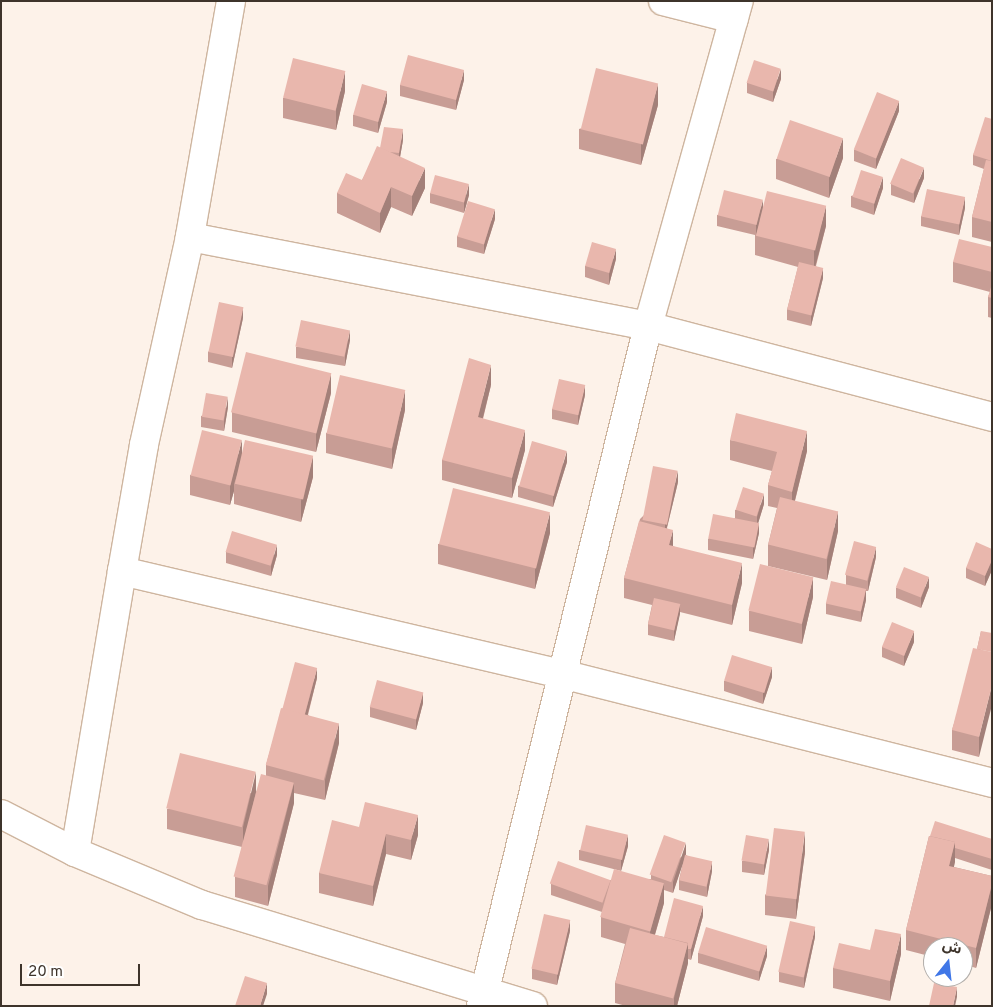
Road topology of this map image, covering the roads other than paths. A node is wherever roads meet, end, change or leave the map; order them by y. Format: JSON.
{"nodes":[{"id":1,"x":231,"y":1,"type":"edge"},
{"id":2,"x":663,"y":1,"type":"edge"},
{"id":3,"x":737,"y":10,"type":"edge"},
{"id":4,"x":190,"y":237,"type":"junction"},
{"id":5,"x":648,"y":326,"type":"junction"},
{"id":6,"x":992,"y":417,"type":"edge"},
{"id":7,"x":122,"y":571,"type":"junction"},
{"id":8,"x":562,"y":674,"type":"junction"},
{"id":9,"x":992,"y":784,"type":"edge"},
{"id":10,"x":1,"y":814,"type":"edge"},
{"id":11,"x":74,"y":852,"type":"junction"},
{"id":12,"x":483,"y":999,"type":"edge"},
{"id":13,"x":533,"y":1006,"type":"edge"}],
"edges":[{"from":1,"to":4,"type":"street"},
{"from":2,"to":3,"type":"street"},
{"from":3,"to":5,"type":"street"},
{"from":4,"to":5,"type":"street"},
{"from":4,"to":7,"type":"street"},
{"from":5,"to":6,"type":"street"},
{"from":5,"to":8,"type":"street"},
{"from":7,"to":8,"type":"street"},
{"from":7,"to":11,"type":"street"},
{"from":8,"to":9,"type":"street"},
{"from":8,"to":12,"type":"street"},
{"from":10,"to":11,"type":"street"},
{"from":11,"to":12,"type":"street"},
{"from":12,"to":13,"type":"street"}]}
